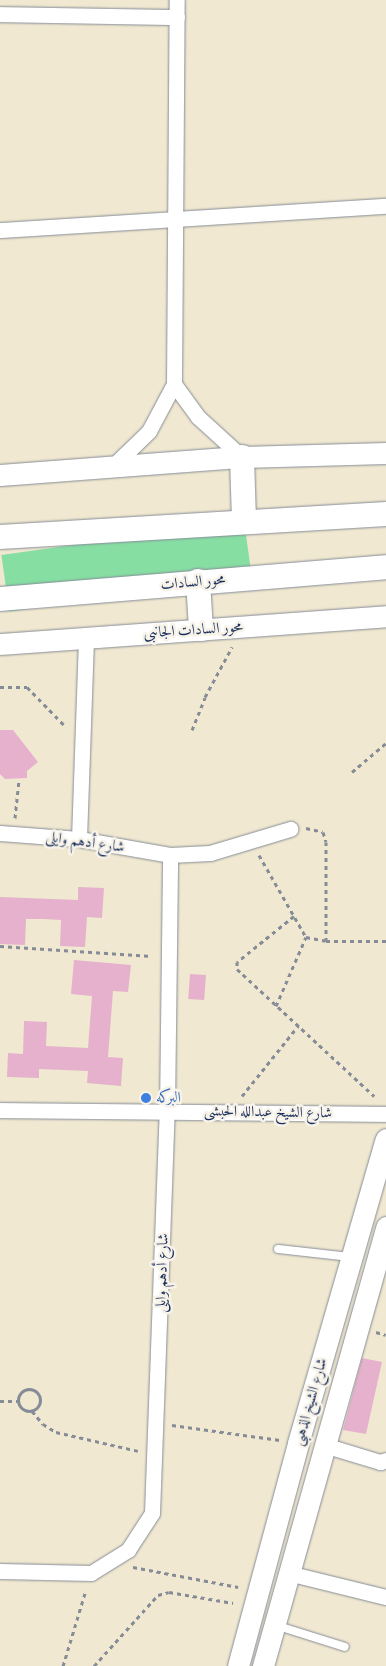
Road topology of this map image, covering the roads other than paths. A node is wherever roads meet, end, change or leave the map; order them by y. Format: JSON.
{"nodes":[{"id":1,"x":177,"y":0,"type":"edge"},
{"id":2,"x":0,"y":14,"type":"edge"},
{"id":3,"x":177,"y":17,"type":"junction"},
{"id":4,"x":386,"y":206,"type":"edge"},
{"id":5,"x":176,"y":219,"type":"junction"},
{"id":6,"x":0,"y":230,"type":"edge"},
{"id":7,"x":174,"y":384,"type":"junction"},
{"id":8,"x":386,"y":453,"type":"edge"},
{"id":9,"x":242,"y":457,"type":"junction"},
{"id":10,"x":110,"y":468,"type":"junction"},
{"id":11,"x":0,"y":475,"type":"edge"},
{"id":12,"x":386,"y":514,"type":"edge"},
{"id":13,"x":244,"y":521,"type":"junction"},
{"id":14,"x":0,"y":537,"type":"edge"},
{"id":15,"x":386,"y":567,"type":"edge"},
{"id":16,"x":198,"y":581,"type":"junction"},
{"id":17,"x":0,"y":599,"type":"edge"},
{"id":18,"x":386,"y":616,"type":"edge"},
{"id":19,"x":201,"y":629,"type":"junction"},
{"id":20,"x":86,"y":638,"type":"junction"},
{"id":21,"x":0,"y":644,"type":"edge"},
{"id":22,"x":290,"y":829,"type":"road end"},
{"id":23,"x":7,"y":834,"type":"edge"},
{"id":24,"x":80,"y":839,"type":"junction"},
{"id":25,"x":170,"y":855,"type":"junction"},
{"id":26,"x":0,"y":1110,"type":"edge"},
{"id":27,"x":167,"y":1111,"type":"junction"},
{"id":28,"x":386,"y":1114,"type":"edge"},
{"id":29,"x":386,"y":1139,"type":"edge"},
{"id":30,"x":386,"y":1227,"type":"edge"},
{"id":31,"x":278,"y":1249,"type":"dead end"},
{"id":32,"x":351,"y":1257,"type":"junction"},
{"id":33,"x":324,"y":1445,"type":"junction"},
{"id":34,"x":386,"y":1460,"type":"edge"},
{"id":35,"x":0,"y":1571,"type":"edge"},
{"id":36,"x":288,"y":1573,"type":"junction"},
{"id":37,"x":386,"y":1597,"type":"edge"},
{"id":38,"x":274,"y":1624,"type":"junction"},
{"id":39,"x":345,"y":1647,"type":"dead end"},
{"id":40,"x":238,"y":1666,"type":"edge"},
{"id":41,"x":263,"y":1666,"type":"edge"}],
"edges":[{"from":1,"to":3,"type":"street"},
{"from":2,"to":3,"type":"street"},
{"from":3,"to":5,"type":"street"},
{"from":4,"to":5,"type":"street"},
{"from":5,"to":6,"type":"street"},
{"from":5,"to":7,"type":"street"},
{"from":7,"to":9,"type":"street"},
{"from":7,"to":10,"type":"street"},
{"from":8,"to":9,"type":"street"},
{"from":9,"to":10,"type":"street"},
{"from":9,"to":13,"type":"main road"},
{"from":10,"to":11,"type":"street"},
{"from":12,"to":13,"type":"main road"},
{"from":13,"to":14,"type":"main road"},
{"from":15,"to":16,"type":"main road","name":"محور السادات"},
{"from":16,"to":17,"type":"main road","name":"محور السادات"},
{"from":16,"to":19,"type":"main road"},
{"from":18,"to":19,"type":"street","name":"محور السادات الجانبى"},
{"from":19,"to":20,"type":"street","name":"محور السادات الجانبى"},
{"from":20,"to":21,"type":"street","name":"محور السادات الجانبى"},
{"from":20,"to":24,"type":"street"},
{"from":22,"to":25,"type":"street","name":"شارع أدهم وايلى"},
{"from":23,"to":24,"type":"street","name":"شارع أدهم وايلى"},
{"from":24,"to":25,"type":"street","name":"شارع أدهم وايلى"},
{"from":25,"to":27,"type":"street","name":"شارع أدهم وايلى"},
{"from":26,"to":27,"type":"street","name":"شارع الشيخ عبدالله الحبشى"},
{"from":27,"to":28,"type":"street","name":"شارع الشيخ عبدالله الحبشى"},
{"from":27,"to":35,"type":"street","name":"شارع أدهم وايلى"},
{"from":29,"to":32,"type":"street","name":"شارع الشيخ الذهبى"},
{"from":30,"to":33,"type":"street","name":"شارع الشيخ الذهبى"},
{"from":31,"to":32,"type":"lane"},
{"from":32,"to":40,"type":"street","name":"شارع الشيخ الذهبى"},
{"from":33,"to":34,"type":"street"},
{"from":33,"to":36,"type":"street","name":"شارع الشيخ الذهبى"},
{"from":36,"to":37,"type":"street"},
{"from":36,"to":38,"type":"street","name":"شارع الشيخ الذهبى"},
{"from":38,"to":39,"type":"lane"},
{"from":38,"to":41,"type":"street","name":"شارع الشيخ الذهبى"}]}
